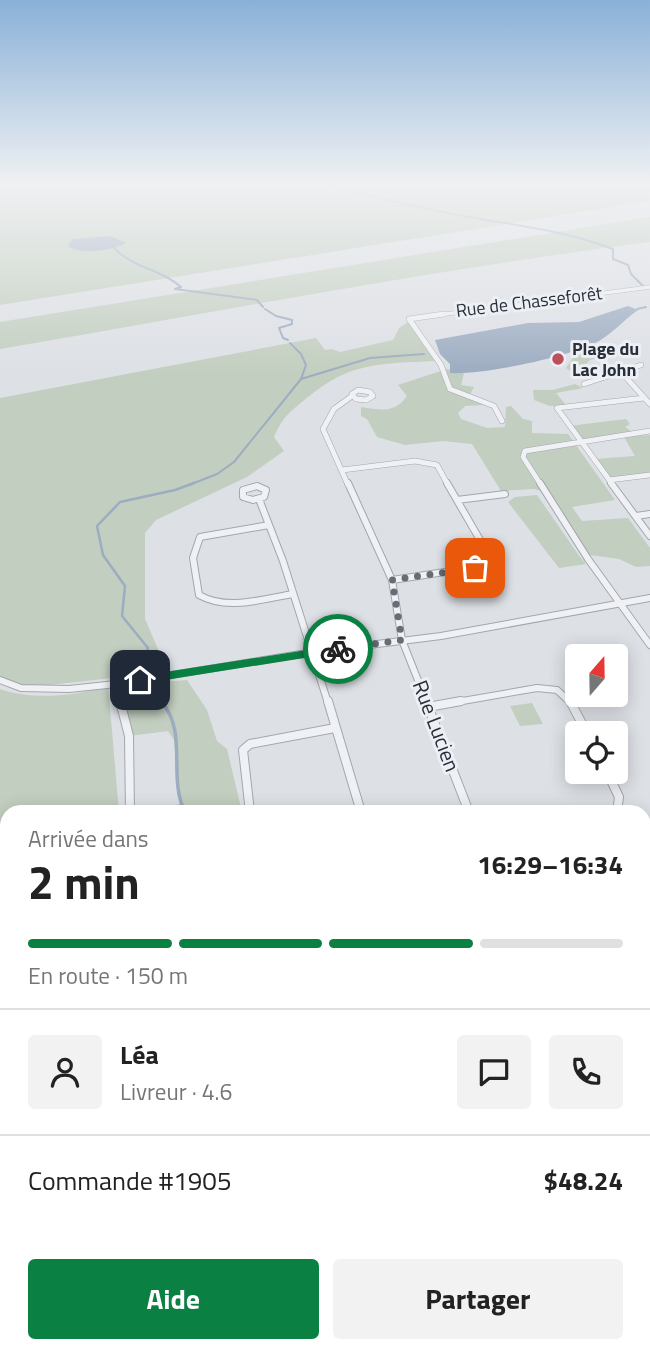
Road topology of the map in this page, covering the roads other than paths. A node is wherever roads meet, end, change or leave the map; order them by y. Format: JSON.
{"nodes":[{"id":1,"x":650,"y":287,"type":"edge"},
{"id":2,"x":641,"y":365,"type":"dead end"},
{"id":3,"x":622,"y":373,"type":"junction"},
{"id":4,"x":584,"y":384,"type":"dead end"},
{"id":5,"x":352,"y":396,"type":"dead end"},
{"id":6,"x":644,"y":398,"type":"junction"},
{"id":7,"x":650,"y":404,"type":"edge"},
{"id":8,"x":502,"y":421,"type":"dead end"},
{"id":9,"x":650,"y":430,"type":"edge"},
{"id":10,"x":580,"y":440,"type":"junction"},
{"id":11,"x":342,"y":470,"type":"junction"},
{"id":12,"x":650,"y":475,"type":"edge"},
{"id":13,"x":609,"y":481,"type":"junction"},
{"id":14,"x":505,"y":494,"type":"dead end"},
{"id":15,"x":259,"y":499,"type":"dead end"},
{"id":16,"x":457,"y":500,"type":"junction"},
{"id":17,"x":650,"y":514,"type":"edge"},
{"id":18,"x":636,"y":516,"type":"junction"},
{"id":19,"x":269,"y":525,"type":"junction"},
{"id":20,"x":650,"y":536,"type":"edge"},
{"id":21,"x":392,"y":580,"type":"junction"},
{"id":22,"x":293,"y":594,"type":"junction"},
{"id":23,"x":650,"y":598,"type":"edge"},
{"id":24,"x":621,"y":603,"type":"junction"},
{"id":25,"x":402,"y":640,"type":"junction"},
{"id":26,"x":650,"y":645,"type":"edge"},
{"id":27,"x":313,"y":652,"type":"junction"},
{"id":28,"x":0,"y":680,"type":"edge"},
{"id":29,"x":116,"y":684,"type":"junction"},
{"id":30,"x":428,"y":707,"type":"junction"},
{"id":31,"x":581,"y":721,"type":"edge"},
{"id":32,"x":335,"y":728,"type":"junction"},
{"id":33,"x":613,"y":784,"type":"edge"},
{"id":34,"x":130,"y":805,"type":"edge"},
{"id":35,"x":249,"y":805,"type":"edge"},
{"id":36,"x":358,"y":805,"type":"edge"},
{"id":37,"x":466,"y":805,"type":"edge"},
{"id":38,"x":618,"y":805,"type":"edge"}],
"edges":[{"from":1,"to":8,"type":"street","name":"Rue de Chasseforêt"},
{"from":2,"to":3,"type":"street"},
{"from":3,"to":4,"type":"street"},
{"from":3,"to":6,"type":"street"},
{"from":5,"to":11,"type":"street","name":"Rue Lucien"},
{"from":6,"to":7,"type":"street"},
{"from":6,"to":10,"type":"street"},
{"from":9,"to":10,"type":"street"},
{"from":10,"to":13,"type":"street"},
{"from":10,"to":24,"type":"street"},
{"from":11,"to":16,"type":"street"},
{"from":11,"to":21,"type":"street","name":"Rue Lucien"},
{"from":12,"to":13,"type":"street"},
{"from":13,"to":18,"type":"street"},
{"from":14,"to":16,"type":"street"},
{"from":15,"to":19,"type":"street"},
{"from":16,"to":21,"type":"street"},
{"from":17,"to":18,"type":"street"},
{"from":18,"to":20,"type":"street"},
{"from":19,"to":22,"type":"street"},
{"from":19,"to":22,"type":"street"},
{"from":21,"to":25,"type":"street","name":"Rue Lucien"},
{"from":22,"to":27,"type":"street"},
{"from":23,"to":24,"type":"street"},
{"from":24,"to":25,"type":"street"},
{"from":24,"to":26,"type":"street"},
{"from":25,"to":27,"type":"street"},
{"from":25,"to":30,"type":"street","name":"Rue Lucien"},
{"from":27,"to":29,"type":"street"},
{"from":27,"to":32,"type":"street"},
{"from":28,"to":29,"type":"street"},
{"from":29,"to":34,"type":"street"},
{"from":30,"to":31,"type":"street"},
{"from":30,"to":37,"type":"street","name":"Rue Lucien"},
{"from":32,"to":35,"type":"street"},
{"from":32,"to":36,"type":"street"},
{"from":33,"to":38,"type":"street"}]}
